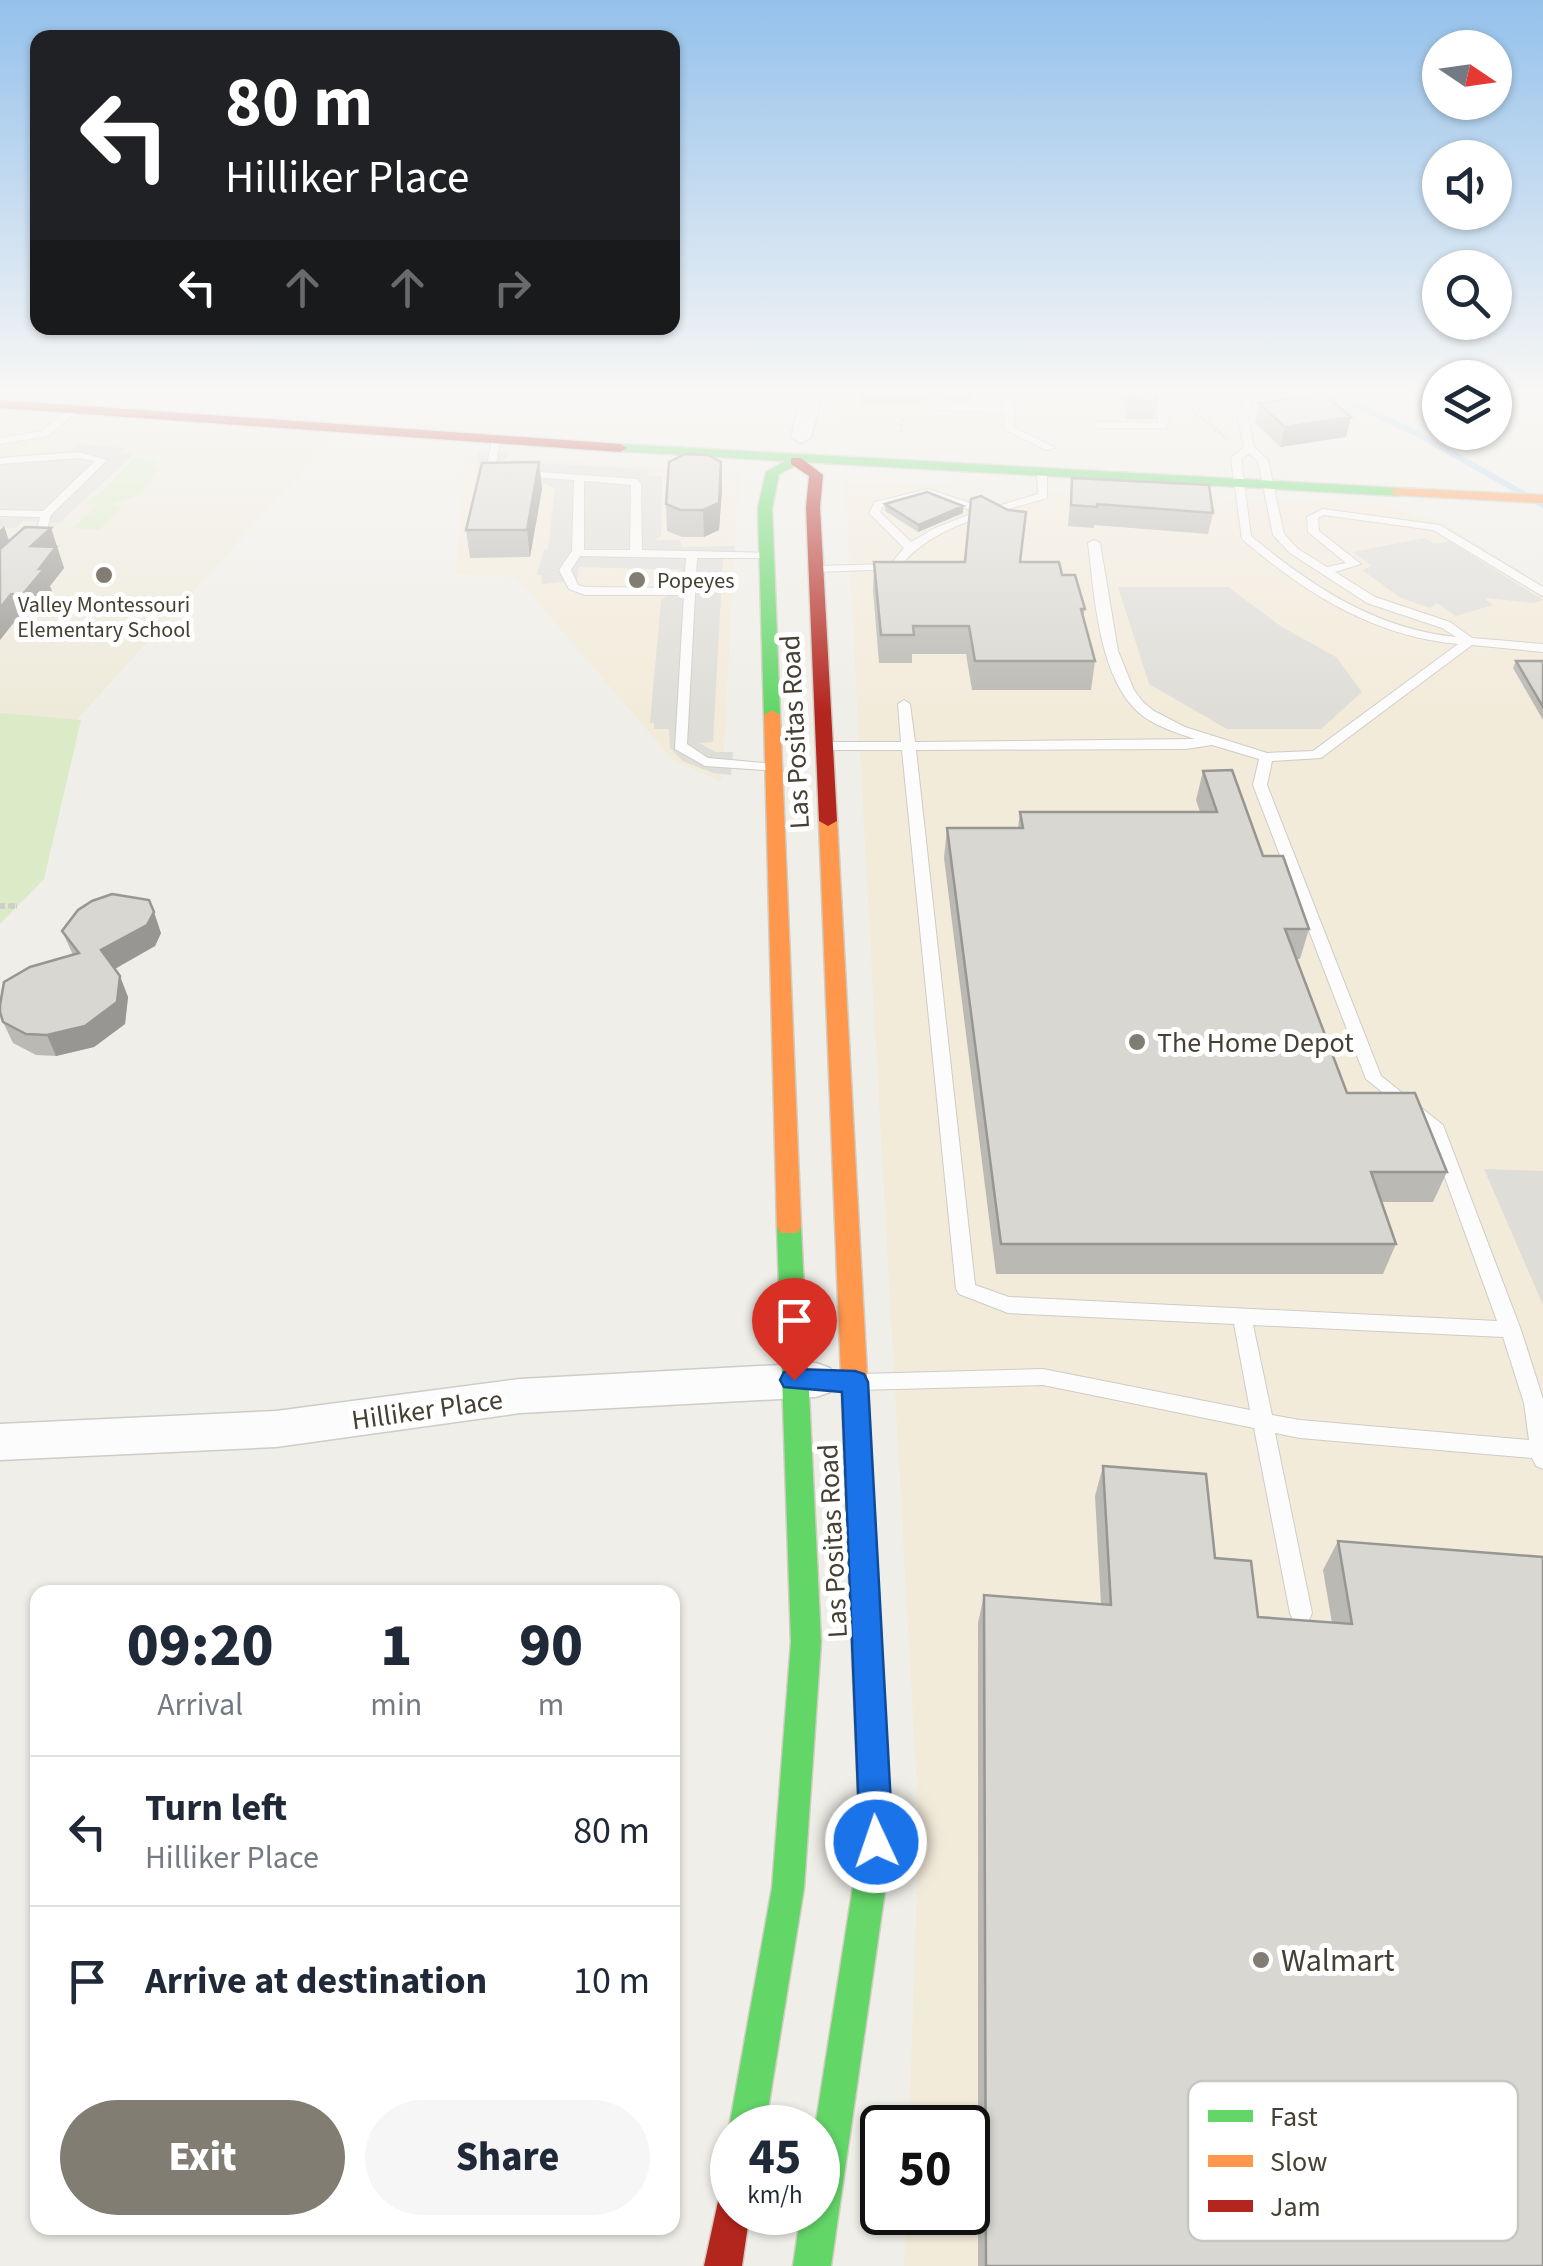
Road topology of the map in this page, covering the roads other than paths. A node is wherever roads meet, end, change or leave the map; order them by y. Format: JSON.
{"nodes":[{"id":1,"x":61,"y":500,"type":"edge"},
{"id":2,"x":579,"y":500,"type":"edge"},
{"id":3,"x":636,"y":500,"type":"edge"},
{"id":4,"x":767,"y":500,"type":"edge"},
{"id":5,"x":816,"y":500,"type":"edge"},
{"id":6,"x":896,"y":500,"type":"edge"},
{"id":7,"x":951,"y":500,"type":"edge"},
{"id":8,"x":1032,"y":500,"type":"edge"},
{"id":9,"x":1242,"y":500,"type":"edge"},
{"id":10,"x":1272,"y":500,"type":"edge"},
{"id":11,"x":0,"y":512,"type":"edge"},
{"id":12,"x":991,"y":513,"type":"junction"},
{"id":13,"x":46,"y":514,"type":"junction"},
{"id":14,"x":1094,"y":543,"type":"dead end"},
{"id":15,"x":909,"y":546,"type":"junction"},
{"id":16,"x":578,"y":552,"type":"junction"},
{"id":17,"x":636,"y":554,"type":"junction"},
{"id":18,"x":692,"y":554,"type":"junction"},
{"id":19,"x":766,"y":554,"type":"junction"},
{"id":20,"x":816,"y":569,"type":"junction"},
{"id":21,"x":0,"y":571,"type":"edge"},
{"id":22,"x":1326,"y":572,"type":"junction"},
{"id":23,"x":691,"y":592,"type":"junction"},
{"id":24,"x":1543,"y":592,"type":"edge"},
{"id":25,"x":1470,"y":640,"type":"junction"},
{"id":26,"x":1543,"y":648,"type":"edge"},
{"id":27,"x":904,"y":704,"type":"dead end"},
{"id":28,"x":1215,"y":740,"type":"junction"},
{"id":29,"x":825,"y":746,"type":"junction"},
{"id":30,"x":908,"y":746,"type":"junction"},
{"id":31,"x":1266,"y":756,"type":"junction"},
{"id":32,"x":774,"y":768,"type":"junction"},
{"id":33,"x":1242,"y":1317,"type":"junction"},
{"id":34,"x":1511,"y":1330,"type":"junction"},
{"id":35,"x":794,"y":1380,"type":"junction"},
{"id":36,"x":855,"y":1382,"type":"junction"},
{"id":37,"x":1264,"y":1422,"type":"junction"},
{"id":38,"x":0,"y":1442,"type":"edge"},
{"id":39,"x":1542,"y":1453,"type":"edge"},
{"id":40,"x":1300,"y":1613,"type":"dead end"},
{"id":41,"x":751,"y":2105,"type":"edge"},
{"id":42,"x":728,"y":2235,"type":"edge"},
{"id":43,"x":723,"y":2266,"type":"edge"},
{"id":44,"x":812,"y":2266,"type":"edge"}],
"edges":[{"from":1,"to":13,"type":"lane"},
{"from":2,"to":16,"type":"lane"},
{"from":3,"to":17,"type":"lane"},
{"from":4,"to":19,"type":"main road","name":"Las Positas Road"},
{"from":5,"to":20,"type":"main road","name":"Las Positas Road"},
{"from":6,"to":15,"type":"lane"},
{"from":7,"to":12,"type":"lane"},
{"from":8,"to":12,"type":"lane"},
{"from":9,"to":25,"type":"lane"},
{"from":10,"to":22,"type":"lane"},
{"from":11,"to":13,"type":"lane"},
{"from":12,"to":15,"type":"lane"},
{"from":13,"to":21,"type":"lane"},
{"from":14,"to":28,"type":"lane"},
{"from":15,"to":20,"type":"lane"},
{"from":16,"to":17,"type":"lane"},
{"from":16,"to":23,"type":"lane"},
{"from":17,"to":18,"type":"lane"},
{"from":18,"to":19,"type":"lane"},
{"from":18,"to":23,"type":"lane"},
{"from":19,"to":32,"type":"main road","name":"Las Positas Road"},
{"from":20,"to":29,"type":"main road","name":"Las Positas Road"},
{"from":22,"to":24,"type":"lane"},
{"from":22,"to":25,"type":"lane"},
{"from":23,"to":32,"type":"lane"},
{"from":25,"to":26,"type":"lane"},
{"from":25,"to":31,"type":"lane"},
{"from":27,"to":30,"type":"lane"},
{"from":28,"to":30,"type":"lane"},
{"from":28,"to":31,"type":"lane"},
{"from":29,"to":30,"type":"lane"},
{"from":29,"to":36,"type":"main road","name":"Las Positas Road"},
{"from":30,"to":33,"type":"lane"},
{"from":31,"to":34,"type":"lane"},
{"from":32,"to":35,"type":"main road","name":"Las Positas Road"},
{"from":33,"to":34,"type":"lane"},
{"from":33,"to":37,"type":"lane"},
{"from":34,"to":39,"type":"lane"},
{"from":35,"to":36,"type":"street","name":"Hilliker Place"},
{"from":35,"to":38,"type":"street","name":"Hilliker Place"},
{"from":35,"to":41,"type":"main road","name":"Las Positas Road"},
{"from":36,"to":37,"type":"lane"},
{"from":36,"to":44,"type":"main road","name":"Las Positas Road"},
{"from":37,"to":39,"type":"lane"},
{"from":37,"to":40,"type":"lane"},
{"from":42,"to":43,"type":"main road"}]}
